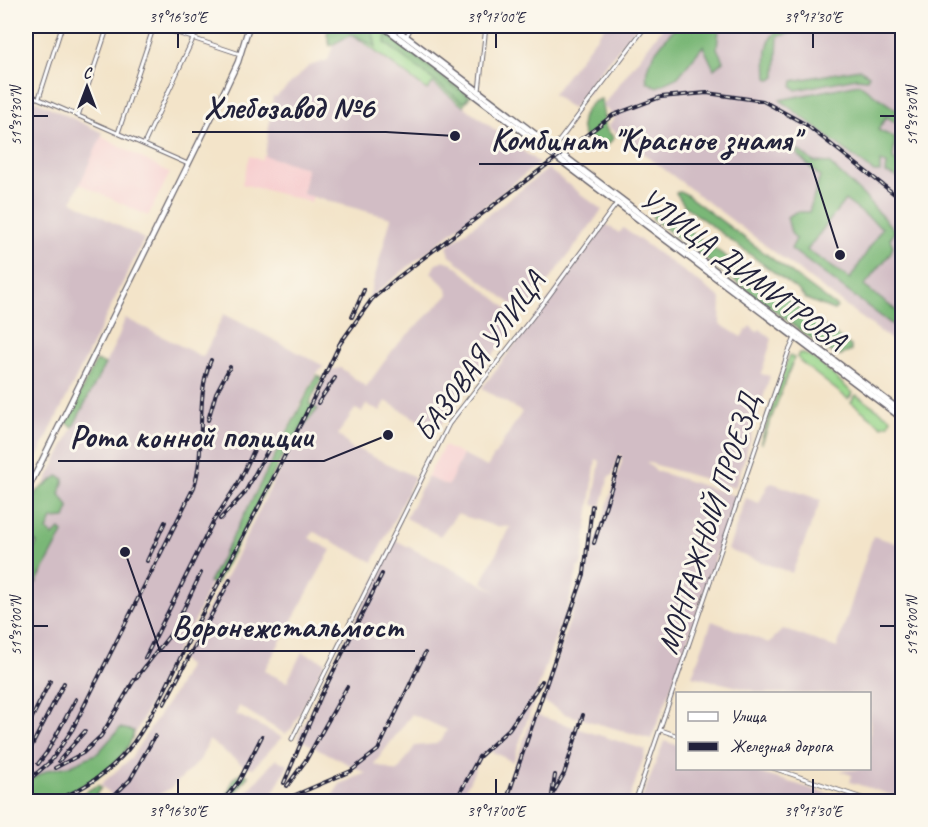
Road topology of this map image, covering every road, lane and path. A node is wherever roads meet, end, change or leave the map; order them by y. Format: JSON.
{"nodes":[{"id":1,"x":62,"y":26,"type":"edge"},
{"id":2,"x":108,"y":26,"type":"edge"},
{"id":3,"x":155,"y":26,"type":"edge"},
{"id":4,"x":199,"y":26,"type":"edge"},
{"id":5,"x":249,"y":26,"type":"edge"},
{"id":6,"x":383,"y":26,"type":"edge"},
{"id":7,"x":392,"y":26,"type":"edge"},
{"id":8,"x":412,"y":26,"type":"edge"},
{"id":9,"x":486,"y":26,"type":"edge"},
{"id":10,"x":646,"y":26,"type":"edge"},
{"id":11,"x":406,"y":37,"type":"junction"},
{"id":12,"x":195,"y":39,"type":"junction"},
{"id":13,"x":240,"y":54,"type":"junction"},
{"id":14,"x":26,"y":93,"type":"edge"},
{"id":15,"x":478,"y":95,"type":"junction"},
{"id":16,"x":39,"y":98,"type":"junction"},
{"id":17,"x":78,"y":116,"type":"junction"},
{"id":18,"x":118,"y":133,"type":"junction"},
{"id":19,"x":144,"y":144,"type":"junction"},
{"id":20,"x":553,"y":149,"type":"junction"},
{"id":21,"x":189,"y":164,"type":"junction"},
{"id":22,"x":618,"y":201,"type":"junction"},
{"id":23,"x":797,"y":335,"type":"junction"},
{"id":24,"x":903,"y":412,"type":"edge"},
{"id":25,"x":903,"y":418,"type":"edge"},
{"id":26,"x":26,"y":493,"type":"edge"},
{"id":27,"x":661,"y":730,"type":"junction"},
{"id":28,"x":676,"y":735,"type":"edge"},
{"id":29,"x":292,"y":739,"type":"dead end"},
{"id":30,"x":779,"y":770,"type":"edge"},
{"id":31,"x":635,"y":801,"type":"edge"},
{"id":32,"x":874,"y":801,"type":"edge"}],
"edges":[{"from":1,"to":16,"type":"street"},
{"from":2,"to":17,"type":"street"},
{"from":3,"to":12,"type":"street"},
{"from":3,"to":18,"type":"street"},
{"from":4,"to":12,"type":"street"},
{"from":5,"to":13,"type":"main road"},
{"from":6,"to":15,"type":"main road","name":"УЛИЦА ДИМИТРОВА"},
{"from":7,"to":11,"type":"main road","name":"УЛИЦА ДИМИТРОВА"},
{"from":8,"to":11,"type":"street"},
{"from":9,"to":15,"type":"street"},
{"from":10,"to":20,"type":"street"},
{"from":11,"to":15,"type":"main road","name":"УЛИЦА ДИМИТРОВА"},
{"from":12,"to":13,"type":"street"},
{"from":12,"to":19,"type":"street"},
{"from":13,"to":21,"type":"main road"},
{"from":14,"to":16,"type":"street"},
{"from":15,"to":20,"type":"main road","name":"УЛИЦА ДИМИТРОВА"},
{"from":15,"to":22,"type":"main road","name":"УЛИЦА ДИМИТРОВА"},
{"from":16,"to":17,"type":"street"},
{"from":17,"to":18,"type":"street"},
{"from":18,"to":19,"type":"street"},
{"from":19,"to":21,"type":"street"},
{"from":20,"to":22,"type":"main road","name":"УЛИЦА ДИМИТРОВА"},
{"from":21,"to":26,"type":"main road"},
{"from":22,"to":23,"type":"main road","name":"УЛИЦА ДИМИТРОВА"},
{"from":22,"to":29,"type":"street","name":"БАЗОВАЯ УЛИЦА"},
{"from":23,"to":24,"type":"main road","name":"УЛИЦА ДИМИТРОВА"},
{"from":23,"to":25,"type":"main road","name":"УЛИЦА ДИМИТРОВА"},
{"from":23,"to":27,"type":"street","name":"МОНТАЖНЫЙ ПРОЕЗД"},
{"from":27,"to":28,"type":"street"},
{"from":27,"to":31,"type":"street","name":"МОНТАЖНЫЙ ПРОЕЗД"},
{"from":30,"to":32,"type":"street"}]}
